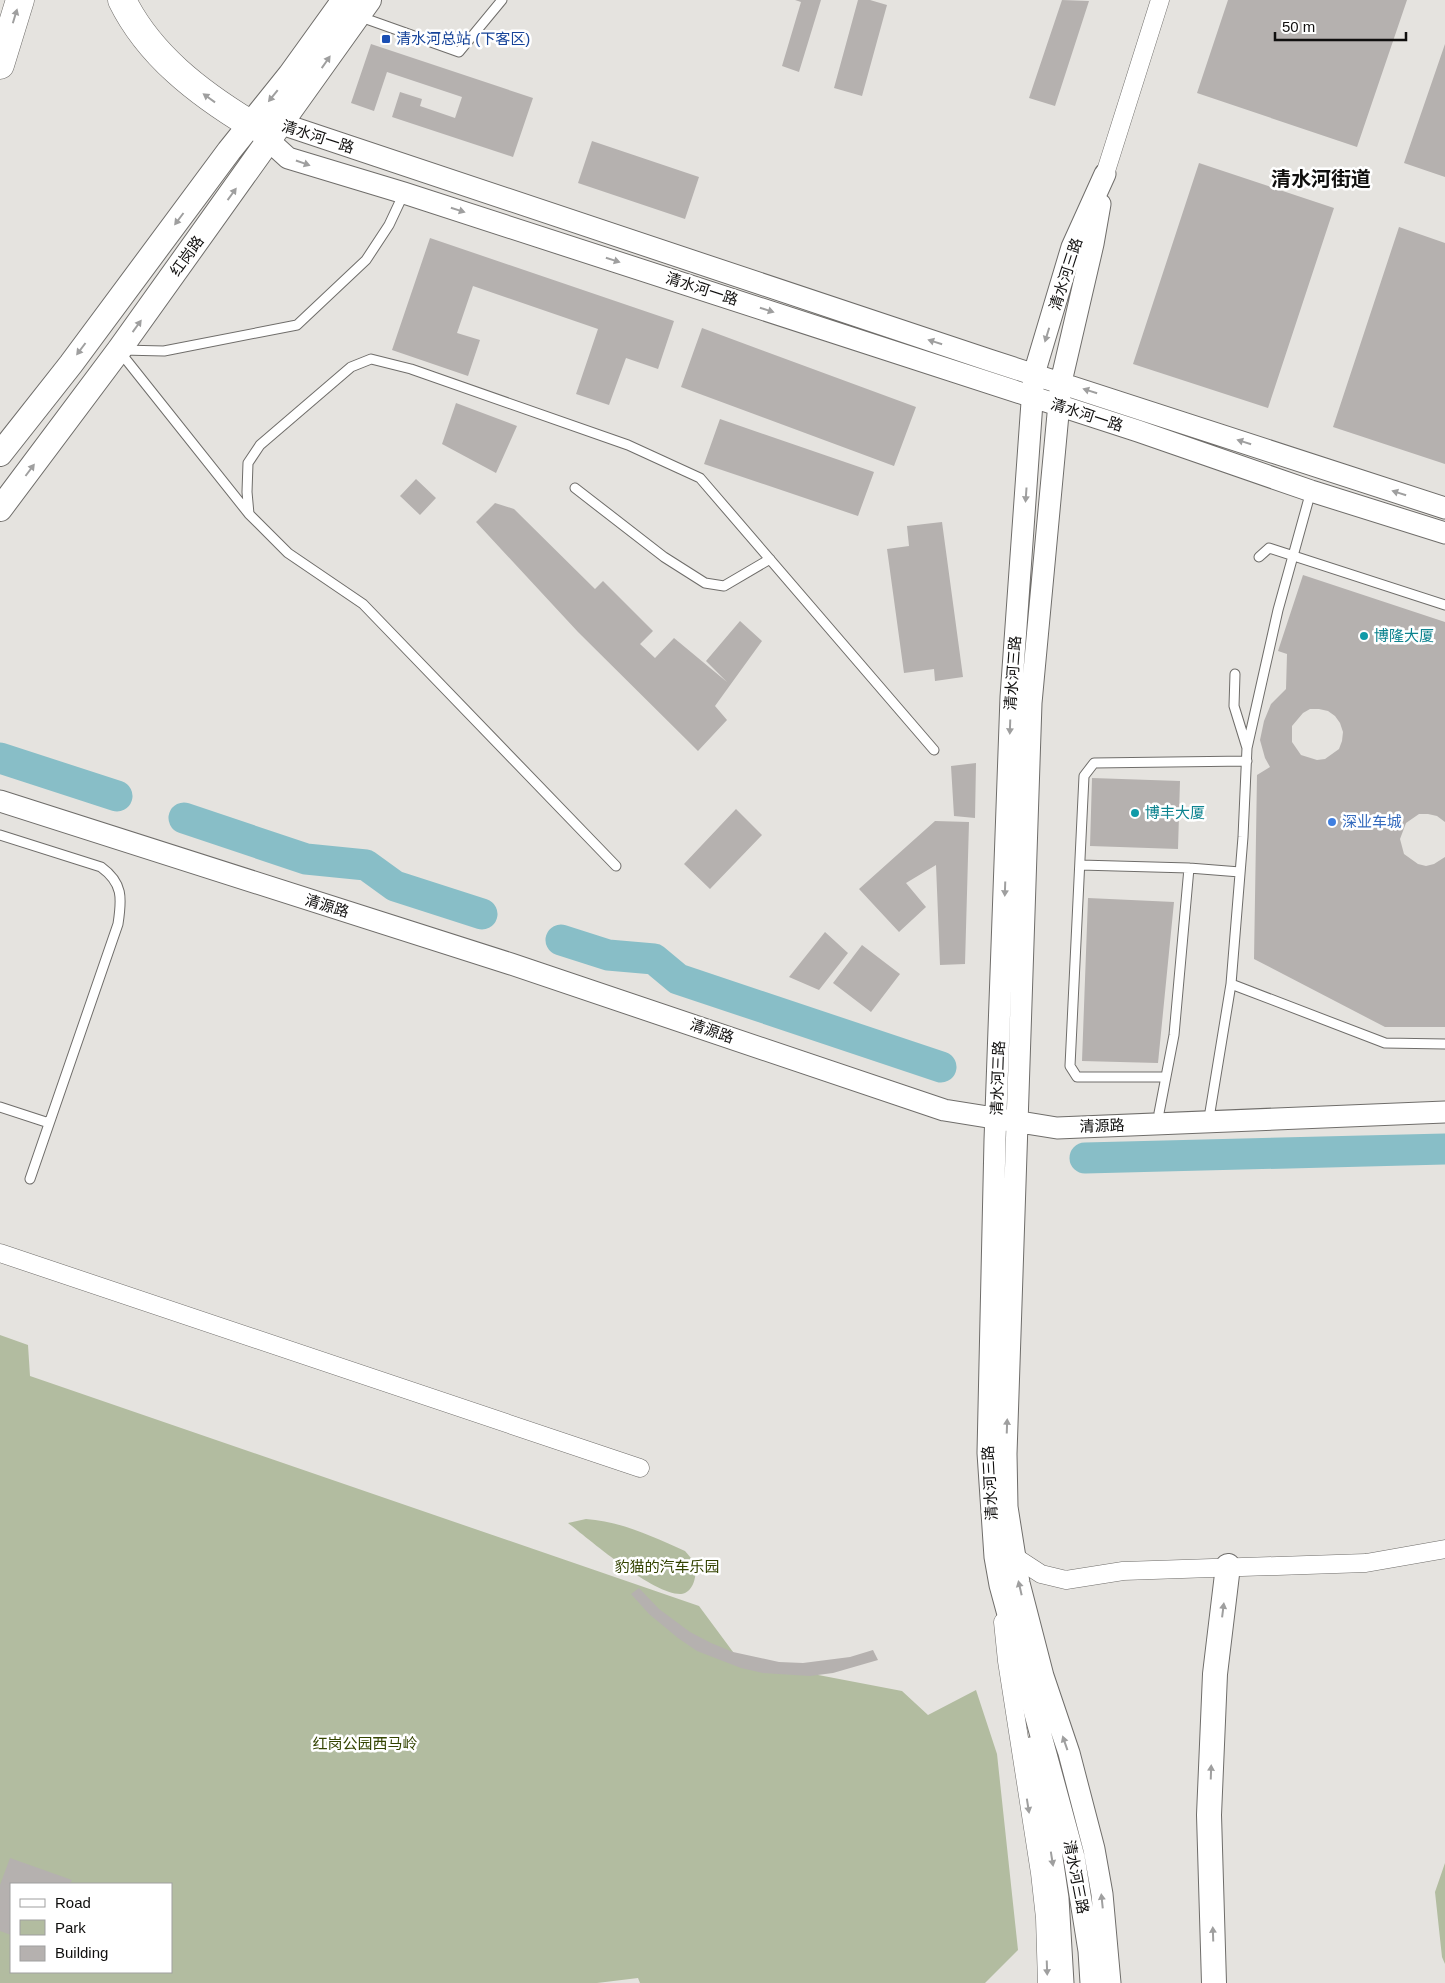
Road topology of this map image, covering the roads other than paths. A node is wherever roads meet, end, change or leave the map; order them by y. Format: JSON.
{"nodes":[{"id":1,"x":20,"y":0,"type":"edge"},
{"id":2,"x":122,"y":0,"type":"edge"},
{"id":3,"x":502,"y":0,"type":"edge"},
{"id":4,"x":1160,"y":0,"type":"edge"},
{"id":5,"x":357,"y":5,"type":"edge"},
{"id":6,"x":0,"y":65,"type":"edge"},
{"id":7,"x":267,"y":130,"type":"junction"},
{"id":8,"x":1105,"y":174,"type":"junction"},
{"id":9,"x":404,"y":193,"type":"junction"},
{"id":10,"x":119,"y":350,"type":"junction"},
{"id":11,"x":1034,"y":374,"type":"junction"},
{"id":12,"x":1060,"y":382,"type":"junction"},
{"id":13,"x":1033,"y":398,"type":"junction"},
{"id":14,"x":1060,"y":406,"type":"junction"},
{"id":15,"x":0,"y":454,"type":"edge"},
{"id":16,"x":575,"y":488,"type":"dead end"},
{"id":17,"x":1311,"y":491,"type":"junction"},
{"id":18,"x":1445,"y":508,"type":"edge"},
{"id":19,"x":0,"y":509,"type":"edge"},
{"id":20,"x":249,"y":514,"type":"junction"},
{"id":21,"x":1445,"y":533,"type":"edge"},
{"id":22,"x":1292,"y":555,"type":"junction"},
{"id":23,"x":1259,"y":557,"type":"dead end"},
{"id":24,"x":770,"y":559,"type":"junction"},
{"id":25,"x":1445,"y":605,"type":"edge"},
{"id":26,"x":1236,"y":674,"type":"dead end"},
{"id":27,"x":1247,"y":748,"type":"junction"},
{"id":28,"x":934,"y":750,"type":"dead end"},
{"id":29,"x":1247,"y":761,"type":"junction"},
{"id":30,"x":0,"y":790,"type":"edge"},
{"id":31,"x":0,"y":801,"type":"edge"},
{"id":32,"x":0,"y":835,"type":"edge"},
{"id":33,"x":1080,"y":865,"type":"junction"},
{"id":34,"x":616,"y":866,"type":"dead end"},
{"id":35,"x":1189,"y":868,"type":"junction"},
{"id":36,"x":1240,"y":872,"type":"junction"},
{"id":37,"x":1231,"y":984,"type":"junction"},
{"id":38,"x":1445,"y":1044,"type":"edge"},
{"id":39,"x":1166,"y":1077,"type":"junction"},
{"id":40,"x":1445,"y":1104,"type":"edge"},
{"id":41,"x":0,"y":1107,"type":"edge"},
{"id":42,"x":1210,"y":1112,"type":"junction"},
{"id":43,"x":1445,"y":1112,"type":"edge"},
{"id":44,"x":996,"y":1113,"type":"junction"},
{"id":45,"x":1159,"y":1113,"type":"junction"},
{"id":46,"x":1017,"y":1116,"type":"junction"},
{"id":47,"x":49,"y":1124,"type":"junction"},
{"id":48,"x":30,"y":1179,"type":"dead end"},
{"id":49,"x":0,"y":1253,"type":"edge"},
{"id":50,"x":640,"y":1468,"type":"dead end"},
{"id":51,"x":1445,"y":1549,"type":"edge"},
{"id":52,"x":1005,"y":1557,"type":"junction"},
{"id":53,"x":1228,"y":1566,"type":"junction"},
{"id":54,"x":1000,"y":1585,"type":"junction"},
{"id":55,"x":1022,"y":1673,"type":"junction"},
{"id":56,"x":1098,"y":1951,"type":"junction"},
{"id":57,"x":1047,"y":1983,"type":"edge"},
{"id":58,"x":1064,"y":1983,"type":"edge"},
{"id":59,"x":1091,"y":1983,"type":"edge"},
{"id":60,"x":1110,"y":1983,"type":"edge"},
{"id":61,"x":1214,"y":1983,"type":"edge"}],
"edges":[{"from":6,"to":1,"type":"highway","one_way":true},
{"from":7,"to":2,"type":"highway","one_way":true},
{"from":3,"to":5,"type":"lane"},
{"from":4,"to":8,"type":"street","name":"清水河三路"},
{"from":7,"to":5,"type":"main road","name":"红岗路","one_way":true},
{"from":5,"to":7,"type":"main road","name":"红岗路","one_way":true},
{"from":7,"to":9,"type":"street","name":"清水河一路","one_way":true},
{"from":10,"to":7,"type":"main road","name":"红岗路","one_way":true},
{"from":11,"to":7,"type":"street","name":"清水河一路","one_way":true},
{"from":7,"to":15,"type":"main road","name":"红岗路","one_way":true},
{"from":8,"to":11,"type":"street","name":"清水河三路","one_way":true},
{"from":8,"to":12,"type":"street","name":"清水河三路"},
{"from":9,"to":10,"type":"lane"},
{"from":9,"to":13,"type":"street","name":"清水河一路","one_way":true},
{"from":19,"to":10,"type":"main road","name":"红岗路","one_way":true},
{"from":10,"to":20,"type":"lane"},
{"from":11,"to":12,"type":"street","name":"清水河一路"},
{"from":11,"to":13,"type":"street","name":"清水河三路"},
{"from":12,"to":14,"type":"street","name":"清水河三路"},
{"from":18,"to":12,"type":"street","name":"清水河一路","one_way":true},
{"from":13,"to":14,"type":"street","name":"清水河一路"},
{"from":13,"to":44,"type":"street","name":"清水河三路","one_way":true},
{"from":14,"to":17,"type":"street","name":"清水河一路"},
{"from":14,"to":46,"type":"street","name":"清水河三路"},
{"from":16,"to":24,"type":"lane"},
{"from":17,"to":21,"type":"street","name":"清水河一路"},
{"from":17,"to":22,"type":"lane"},
{"from":20,"to":24,"type":"lane"},
{"from":20,"to":34,"type":"lane"},
{"from":22,"to":23,"type":"lane"},
{"from":22,"to":25,"type":"lane"},
{"from":22,"to":27,"type":"lane"},
{"from":24,"to":28,"type":"lane"},
{"from":26,"to":27,"type":"lane"},
{"from":27,"to":29,"type":"lane"},
{"from":29,"to":33,"type":"lane"},
{"from":29,"to":36,"type":"lane"},
{"from":30,"to":44,"type":"street","name":"清源路"},
{"from":31,"to":44,"type":"street","name":"清源路"},
{"from":32,"to":47,"type":"lane"},
{"from":33,"to":35,"type":"lane"},
{"from":33,"to":39,"type":"lane"},
{"from":35,"to":36,"type":"lane"},
{"from":35,"to":39,"type":"lane"},
{"from":36,"to":37,"type":"lane"},
{"from":37,"to":38,"type":"lane"},
{"from":37,"to":42,"type":"lane"},
{"from":39,"to":45,"type":"lane"},
{"from":40,"to":42,"type":"street","name":"清源路"},
{"from":41,"to":47,"type":"lane"},
{"from":42,"to":45,"type":"street","name":"清源路"},
{"from":43,"to":46,"type":"street","name":"清源路"},
{"from":44,"to":46,"type":"street","name":"清源路"},
{"from":44,"to":52,"type":"street","name":"清水河三路"},
{"from":45,"to":46,"type":"street","name":"清源路"},
{"from":52,"to":46,"type":"street","name":"清水河三路","one_way":true},
{"from":47,"to":48,"type":"lane"},
{"from":49,"to":50,"type":"street"},
{"from":51,"to":53,"type":"street"},
{"from":52,"to":53,"type":"street"},
{"from":52,"to":54,"type":"street","name":"清水河三路"},
{"from":56,"to":52,"type":"street","name":"清水河三路","one_way":true},
{"from":61,"to":53,"type":"main road","one_way":true},
{"from":54,"to":55,"type":"street","name":"清水河三路"},
{"from":54,"to":57,"type":"street","one_way":true},
{"from":55,"to":56,"type":"street","name":"清水河三路"},
{"from":55,"to":58,"type":"street","one_way":true},
{"from":56,"to":59,"type":"street","name":"清水河三路"},
{"from":56,"to":60,"type":"street","name":"清水河三路"}]}
